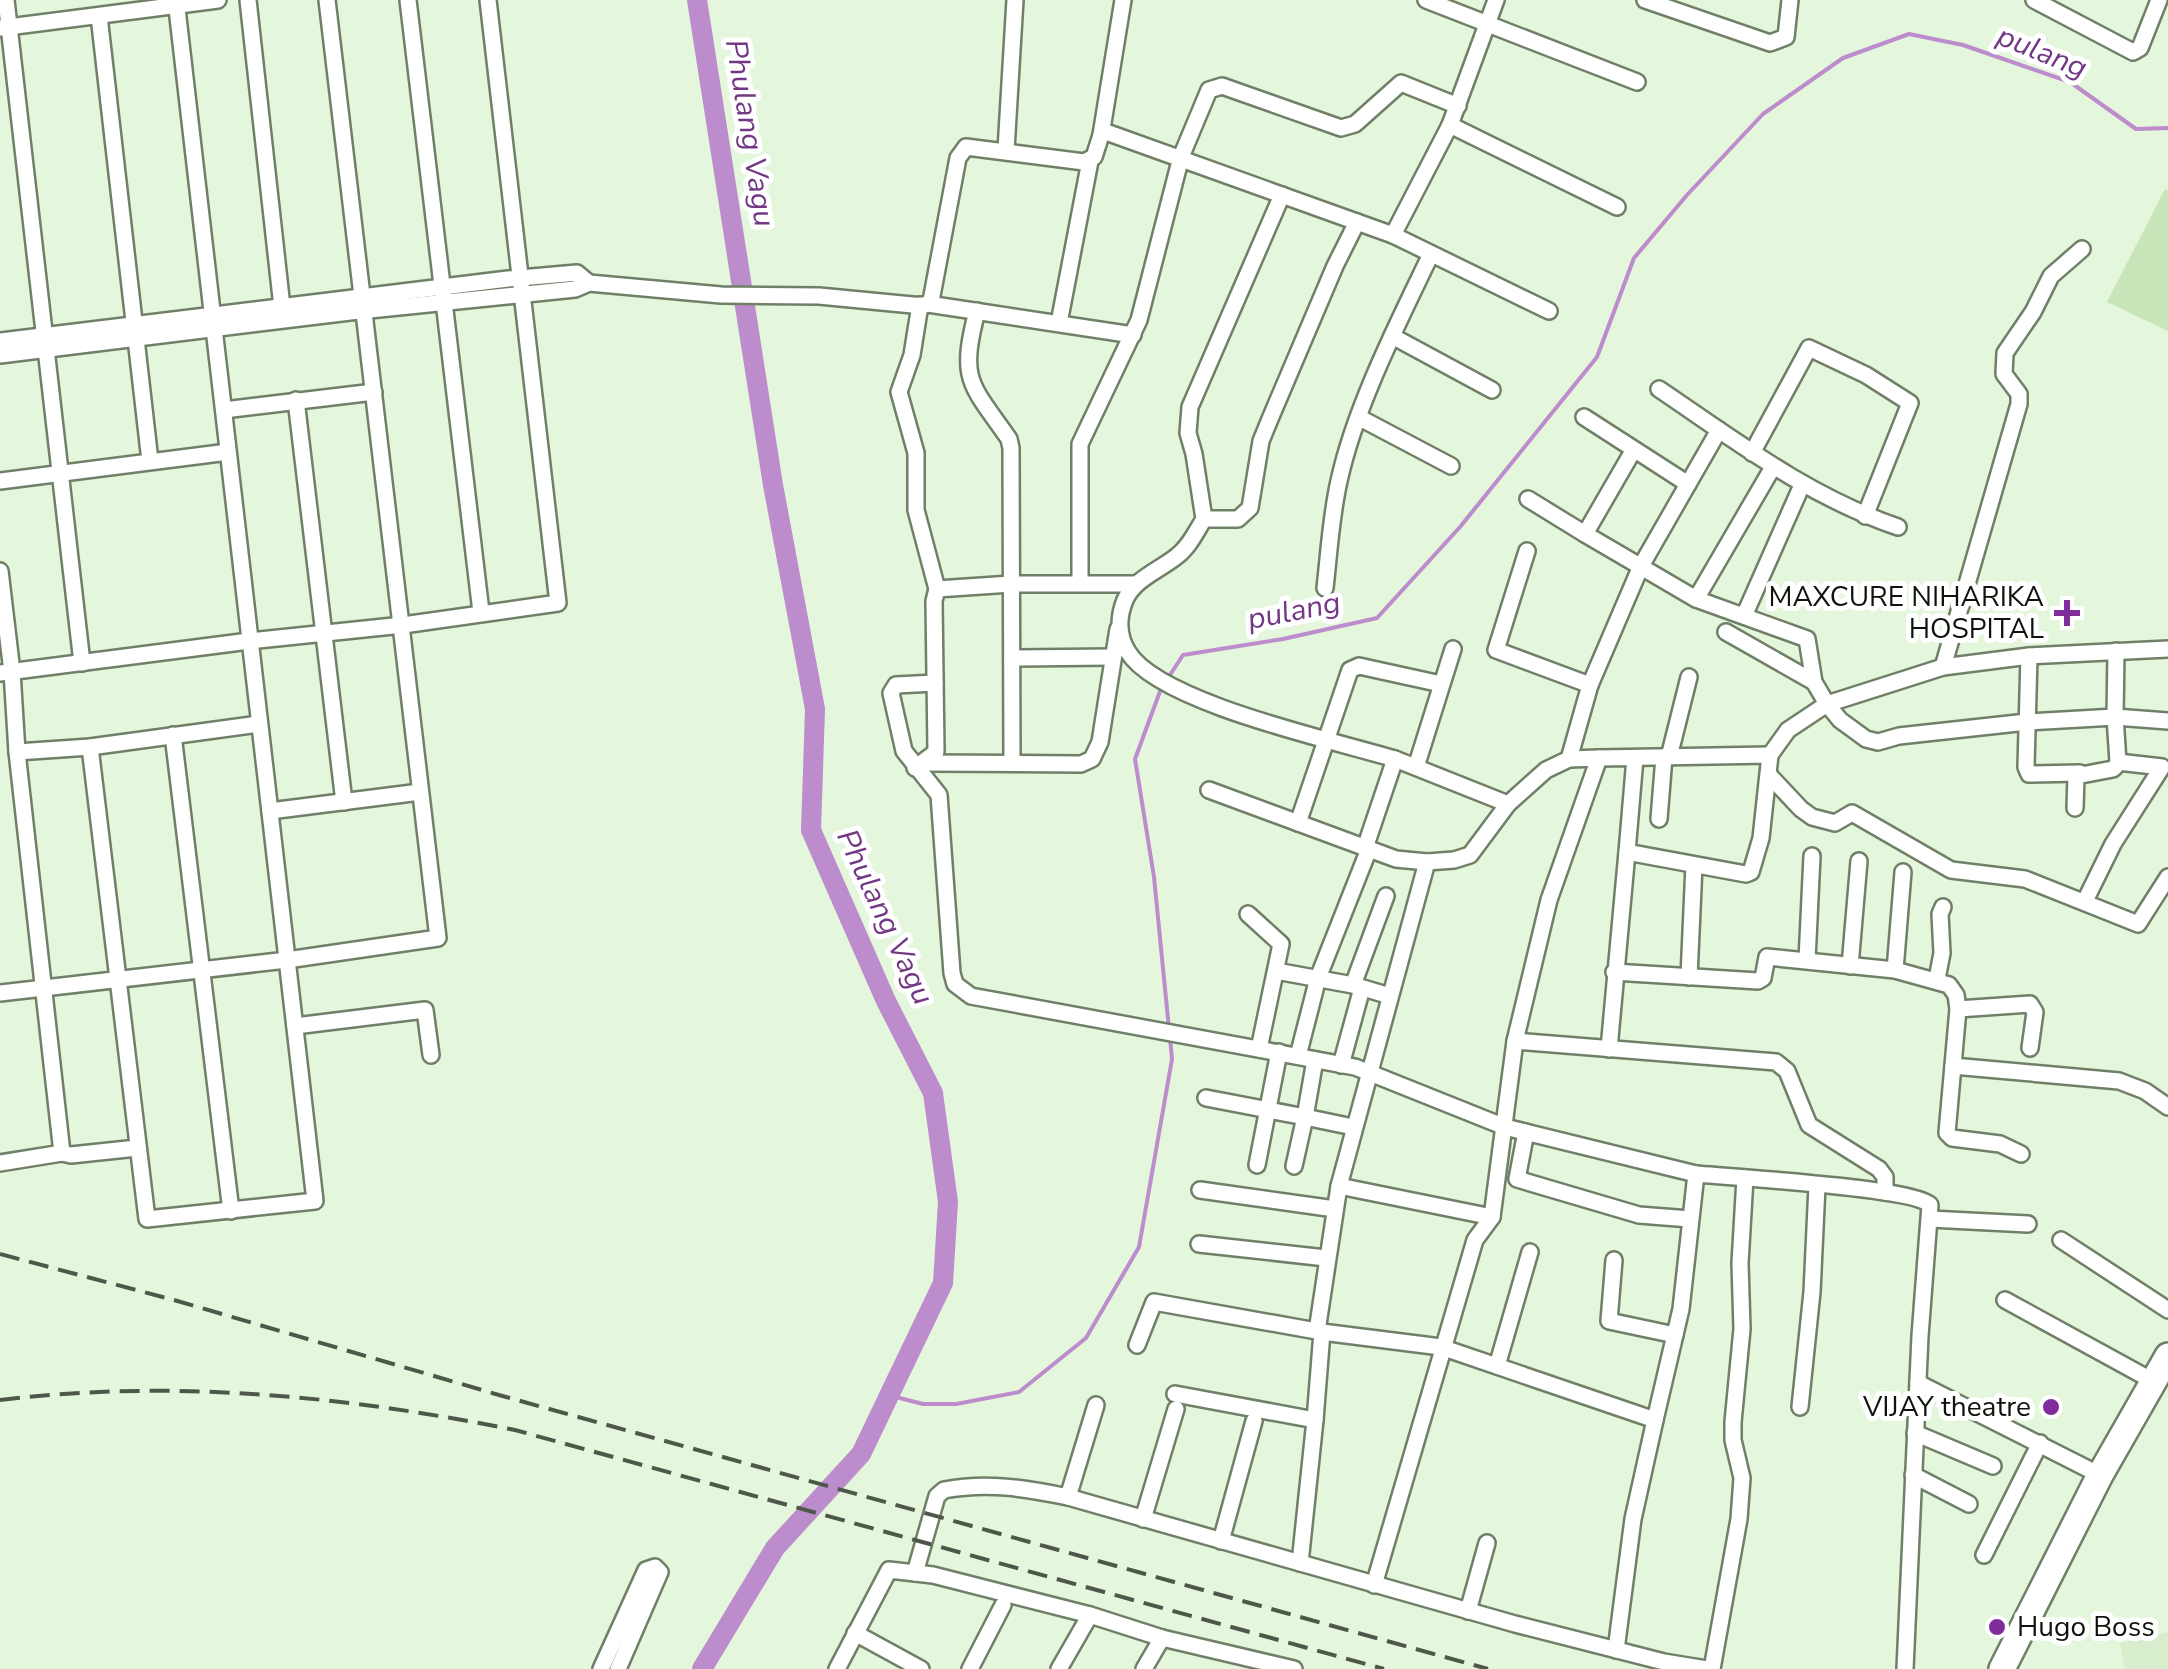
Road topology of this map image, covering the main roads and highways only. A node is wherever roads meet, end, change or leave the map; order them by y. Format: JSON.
{"nodes":[{"id":1,"x":2168,"y":1356,"type":"edge"},
{"id":2,"x":2160,"y":1384,"type":"edge"},
{"id":3,"x":2002,"y":1669,"type":"edge"},
{"id":4,"x":2016,"y":1669,"type":"edge"}],
"edges":[{"from":1,"to":2,"type":"highway"},
{"from":2,"to":3,"type":"highway"},
{"from":2,"to":4,"type":"highway"}]}
